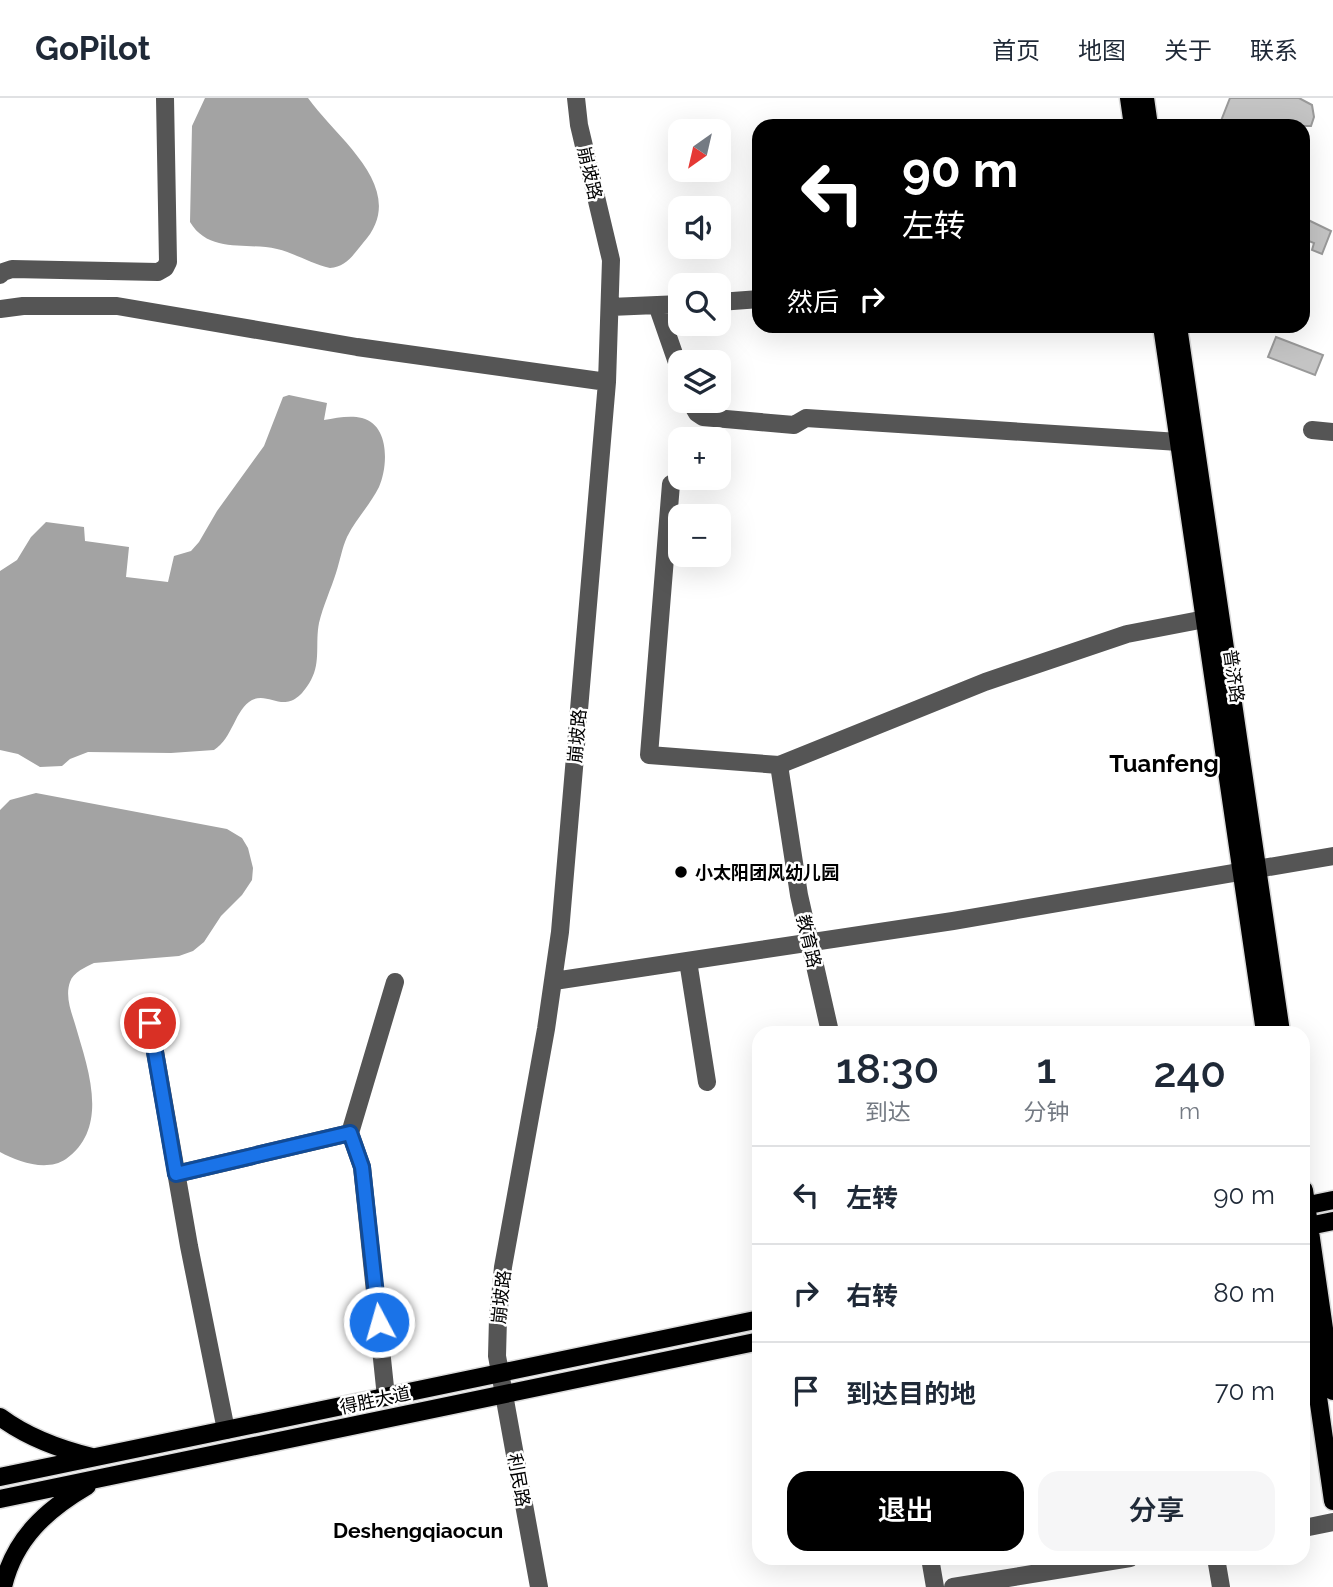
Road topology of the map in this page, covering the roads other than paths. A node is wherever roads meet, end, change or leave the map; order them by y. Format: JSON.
{"nodes":[{"id":1,"x":165,"y":98,"type":"edge"},
{"id":2,"x":576,"y":98,"type":"edge"},
{"id":3,"x":1129,"y":98,"type":"edge"},
{"id":4,"x":1145,"y":98,"type":"edge"},
{"id":5,"x":1132,"y":119,"type":"edge"},
{"id":6,"x":1148,"y":119,"type":"edge"},
{"id":7,"x":0,"y":275,"type":"edge"},
{"id":8,"x":752,"y":300,"type":"edge"},
{"id":9,"x":731,"y":301,"type":"edge"},
{"id":10,"x":657,"y":305,"type":"junction"},
{"id":11,"x":668,"y":305,"type":"edge"},
{"id":12,"x":610,"y":307,"type":"junction"},
{"id":13,"x":0,"y":309,"type":"edge"},
{"id":14,"x":1163,"y":333,"type":"edge"},
{"id":15,"x":1179,"y":333,"type":"edge"},
{"id":16,"x":673,"y":350,"type":"edge"},
{"id":17,"x":607,"y":382,"type":"junction"},
{"id":18,"x":696,"y":413,"type":"edge"},
{"id":19,"x":1312,"y":430,"type":"dead end"},
{"id":20,"x":1333,"y":432,"type":"edge"},
{"id":21,"x":1179,"y":442,"type":"junction"},
{"id":22,"x":671,"y":490,"type":"edge"},
{"id":23,"x":1205,"y":619,"type":"junction"},
{"id":24,"x":779,"y":765,"type":"junction"},
{"id":25,"x":1333,"y":856,"type":"edge"},
{"id":26,"x":1250,"y":871,"type":"junction"},
{"id":27,"x":810,"y":943,"type":"junction"},
{"id":28,"x":688,"y":961,"type":"junction"},
{"id":29,"x":554,"y":981,"type":"junction"},
{"id":30,"x":395,"y":982,"type":"dead end"},
{"id":31,"x":150,"y":1023,"type":"dead end"},
{"id":32,"x":829,"y":1026,"type":"edge"},
{"id":33,"x":1264,"y":1026,"type":"edge"},
{"id":34,"x":1280,"y":1026,"type":"edge"},
{"id":35,"x":707,"y":1082,"type":"dead end"},
{"id":36,"x":350,"y":1133,"type":"junction"},
{"id":37,"x":176,"y":1174,"type":"junction"},
{"id":38,"x":1310,"y":1200,"type":"edge"},
{"id":39,"x":1333,"y":1200,"type":"edge"},
{"id":40,"x":1333,"y":1221,"type":"edge"},
{"id":41,"x":1310,"y":1226,"type":"edge"},
{"id":42,"x":1310,"y":1251,"type":"edge"},
{"id":43,"x":752,"y":1322,"type":"edge"},
{"id":44,"x":1310,"y":1342,"type":"edge"},
{"id":45,"x":752,"y":1343,"type":"edge"},
{"id":46,"x":500,"y":1374,"type":"junction"},
{"id":47,"x":1333,"y":1391,"type":"edge"},
{"id":48,"x":504,"y":1394,"type":"junction"},
{"id":49,"x":386,"y":1397,"type":"junction"},
{"id":50,"x":0,"y":1417,"type":"edge"},
{"id":51,"x":226,"y":1430,"type":"junction"},
{"id":52,"x":95,"y":1458,"type":"junction"},
{"id":53,"x":0,"y":1477,"type":"edge"},
{"id":54,"x":100,"y":1479,"type":"junction"},
{"id":55,"x":0,"y":1499,"type":"edge"},
{"id":56,"x":1333,"y":1501,"type":"edge"},
{"id":57,"x":1333,"y":1522,"type":"edge"},
{"id":58,"x":1310,"y":1527,"type":"edge"},
{"id":59,"x":931,"y":1565,"type":"edge"},
{"id":60,"x":1087,"y":1565,"type":"edge"},
{"id":61,"x":1217,"y":1565,"type":"edge"},
{"id":62,"x":3,"y":1587,"type":"edge"},
{"id":63,"x":539,"y":1587,"type":"edge"},
{"id":64,"x":935,"y":1587,"type":"edge"},
{"id":65,"x":953,"y":1587,"type":"edge"},
{"id":66,"x":1221,"y":1587,"type":"edge"}],
"edges":[{"from":1,"to":7,"type":"street"},
{"from":2,"to":12,"type":"street","name":"崩坡路"},
{"from":3,"to":5,"type":"main road"},
{"from":4,"to":6,"type":"main road"},
{"from":8,"to":9,"type":"street"},
{"from":10,"to":11,"type":"street"},
{"from":10,"to":12,"type":"street"},
{"from":10,"to":16,"type":"street"},
{"from":12,"to":17,"type":"street","name":"崩坡路"},
{"from":13,"to":17,"type":"street"},
{"from":14,"to":21,"type":"main road","name":"普济路"},
{"from":15,"to":26,"type":"main road","name":"普济路"},
{"from":17,"to":29,"type":"street","name":"崩坡路"},
{"from":18,"to":21,"type":"street"},
{"from":19,"to":20,"type":"street"},
{"from":21,"to":23,"type":"main road","name":"普济路"},
{"from":22,"to":24,"type":"street"},
{"from":23,"to":24,"type":"street"},
{"from":23,"to":26,"type":"main road","name":"普济路"},
{"from":24,"to":27,"type":"street","name":"教育路"},
{"from":25,"to":26,"type":"street"},
{"from":26,"to":27,"type":"street"},
{"from":26,"to":33,"type":"main road","name":"普济路"},
{"from":26,"to":34,"type":"main road","name":"普济路"},
{"from":27,"to":28,"type":"street"},
{"from":27,"to":32,"type":"street","name":"教育路"},
{"from":28,"to":29,"type":"street"},
{"from":28,"to":35,"type":"street"},
{"from":29,"to":46,"type":"street","name":"崩坡路"},
{"from":30,"to":36,"type":"street"},
{"from":31,"to":37,"type":"street"},
{"from":36,"to":37,"type":"street"},
{"from":36,"to":49,"type":"street"},
{"from":37,"to":51,"type":"street"},
{"from":38,"to":39,"type":"main road"},
{"from":40,"to":41,"type":"main road"},
{"from":42,"to":47,"type":"main road"},
{"from":43,"to":46,"type":"main road","name":"得胜大道"},
{"from":44,"to":56,"type":"main road"},
{"from":45,"to":48,"type":"main road","name":"得胜大道"},
{"from":46,"to":48,"type":"street","name":"利民路"},
{"from":46,"to":49,"type":"main road","name":"得胜大道"},
{"from":48,"to":54,"type":"main road","name":"得胜大道"},
{"from":48,"to":63,"type":"street","name":"利民路"},
{"from":49,"to":51,"type":"main road","name":"得胜大道"},
{"from":50,"to":52,"type":"main road"},
{"from":51,"to":52,"type":"main road","name":"得胜大道"},
{"from":52,"to":53,"type":"main road","name":"得胜大道"},
{"from":54,"to":55,"type":"main road","name":"得胜大道"},
{"from":54,"to":62,"type":"main road"},
{"from":57,"to":58,"type":"street"},
{"from":59,"to":64,"type":"street"},
{"from":60,"to":65,"type":"street"},
{"from":61,"to":66,"type":"street"}]}
